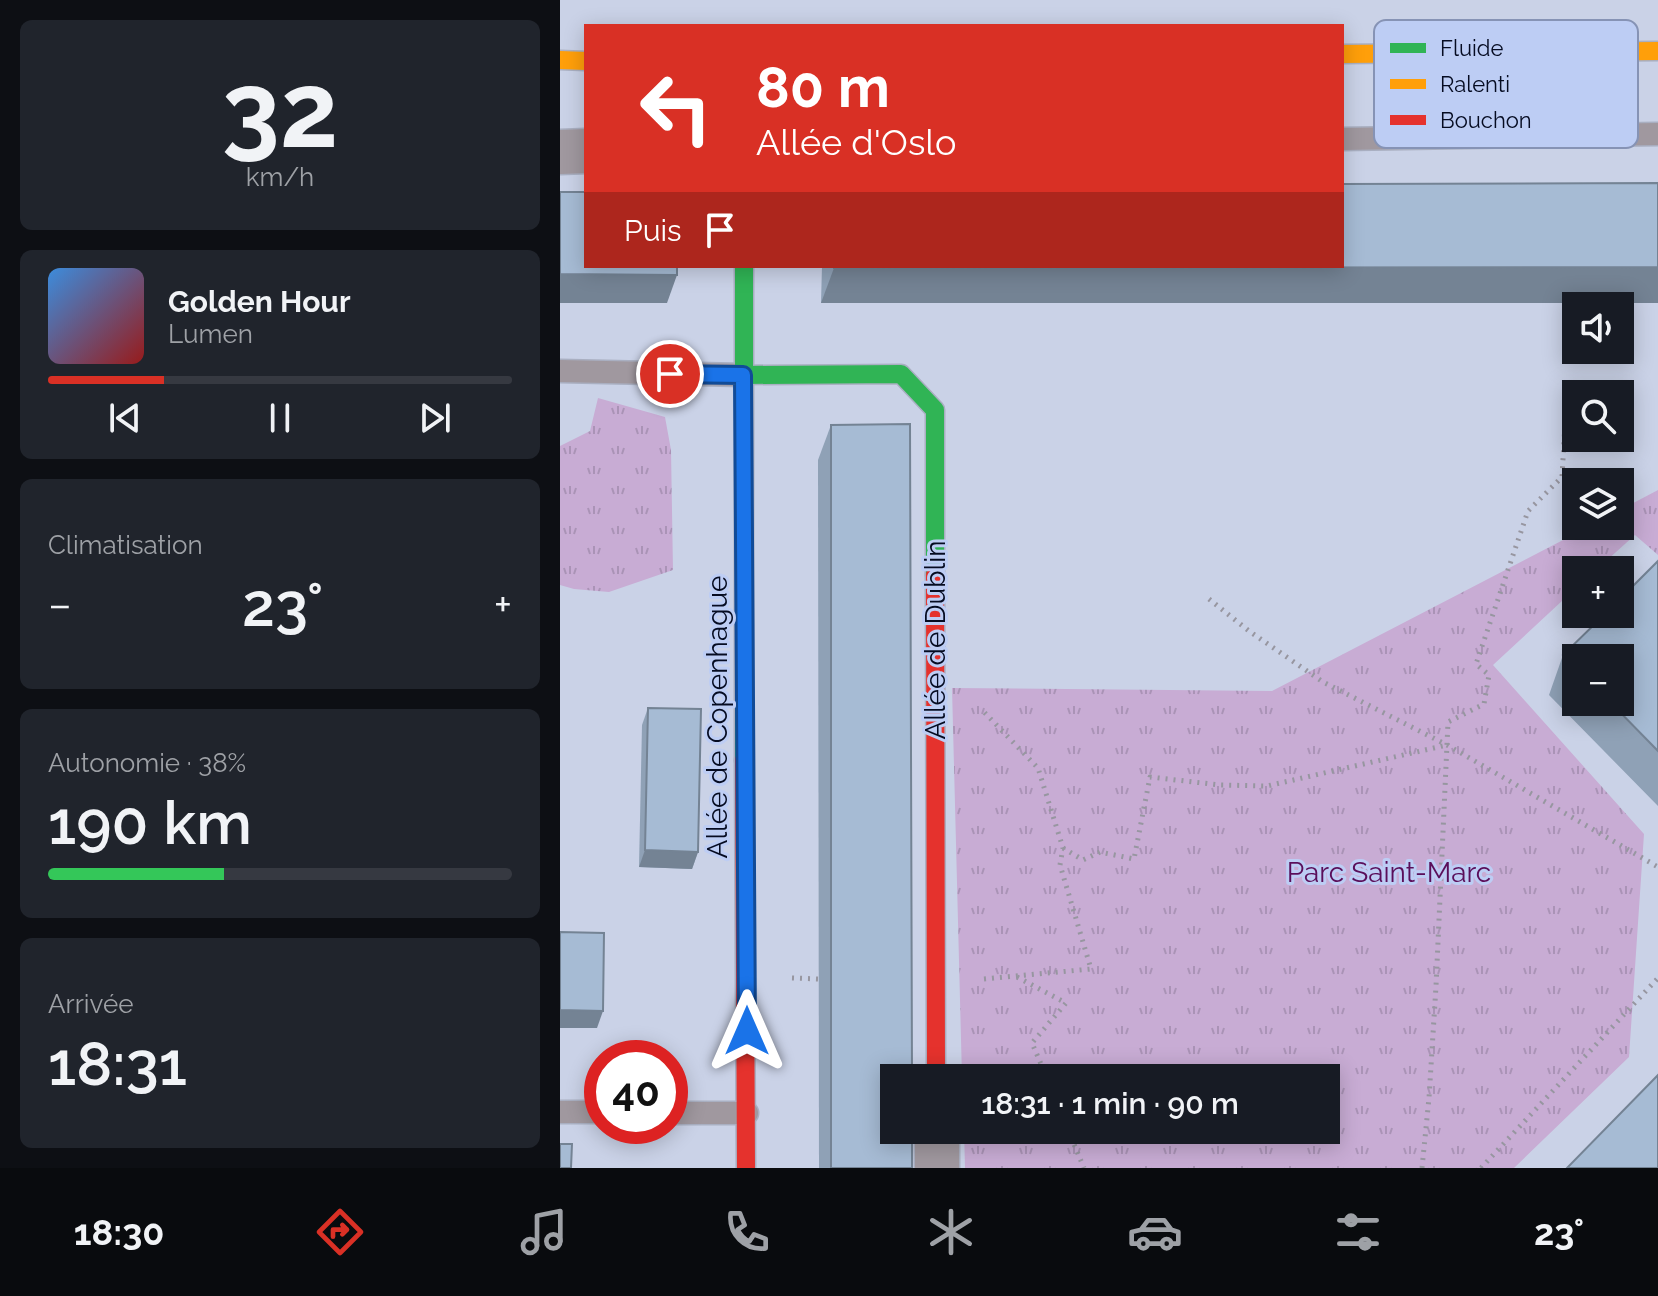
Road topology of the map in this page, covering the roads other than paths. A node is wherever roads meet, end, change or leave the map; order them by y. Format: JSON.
{"nodes":[{"id":1,"x":1638,"y":51,"type":"edge"},
{"id":2,"x":1658,"y":51,"type":"edge"},
{"id":3,"x":1344,"y":54,"type":"edge"},
{"id":4,"x":1374,"y":54,"type":"edge"},
{"id":5,"x":560,"y":60,"type":"edge"},
{"id":6,"x":584,"y":61,"type":"edge"},
{"id":7,"x":1638,"y":134,"type":"edge"},
{"id":8,"x":1658,"y":134,"type":"edge"},
{"id":9,"x":1374,"y":138,"type":"edge"},
{"id":10,"x":1344,"y":139,"type":"edge"},
{"id":11,"x":584,"y":151,"type":"edge"},
{"id":12,"x":560,"y":152,"type":"edge"},
{"id":13,"x":744,"y":268,"type":"edge"},
{"id":14,"x":560,"y":371,"type":"edge"},
{"id":15,"x":743,"y":375,"type":"junction"},
{"id":16,"x":936,"y":1064,"type":"edge"},
{"id":17,"x":560,"y":1112,"type":"edge"},
{"id":18,"x":584,"y":1112,"type":"edge"},
{"id":19,"x":688,"y":1113,"type":"edge"},
{"id":20,"x":747,"y":1113,"type":"junction"},
{"id":21,"x":937,"y":1144,"type":"edge"},
{"id":22,"x":746,"y":1168,"type":"edge"},
{"id":23,"x":937,"y":1168,"type":"edge"}],
"edges":[{"from":1,"to":2,"type":"street"},
{"from":3,"to":4,"type":"street"},
{"from":5,"to":6,"type":"street"},
{"from":7,"to":8,"type":"lane"},
{"from":9,"to":10,"type":"lane"},
{"from":11,"to":12,"type":"street"},
{"from":13,"to":15,"type":"street","name":"Allée de Copenhague"},
{"from":14,"to":15,"type":"lane"},
{"from":15,"to":16,"type":"street","name":"Allée de Dublin"},
{"from":15,"to":20,"type":"street","name":"Allée de Copenhague"},
{"from":17,"to":18,"type":"lane"},
{"from":19,"to":20,"type":"lane"},
{"from":20,"to":22,"type":"street","name":"Allée de Copenhague"},
{"from":21,"to":23,"type":"street"}]}
